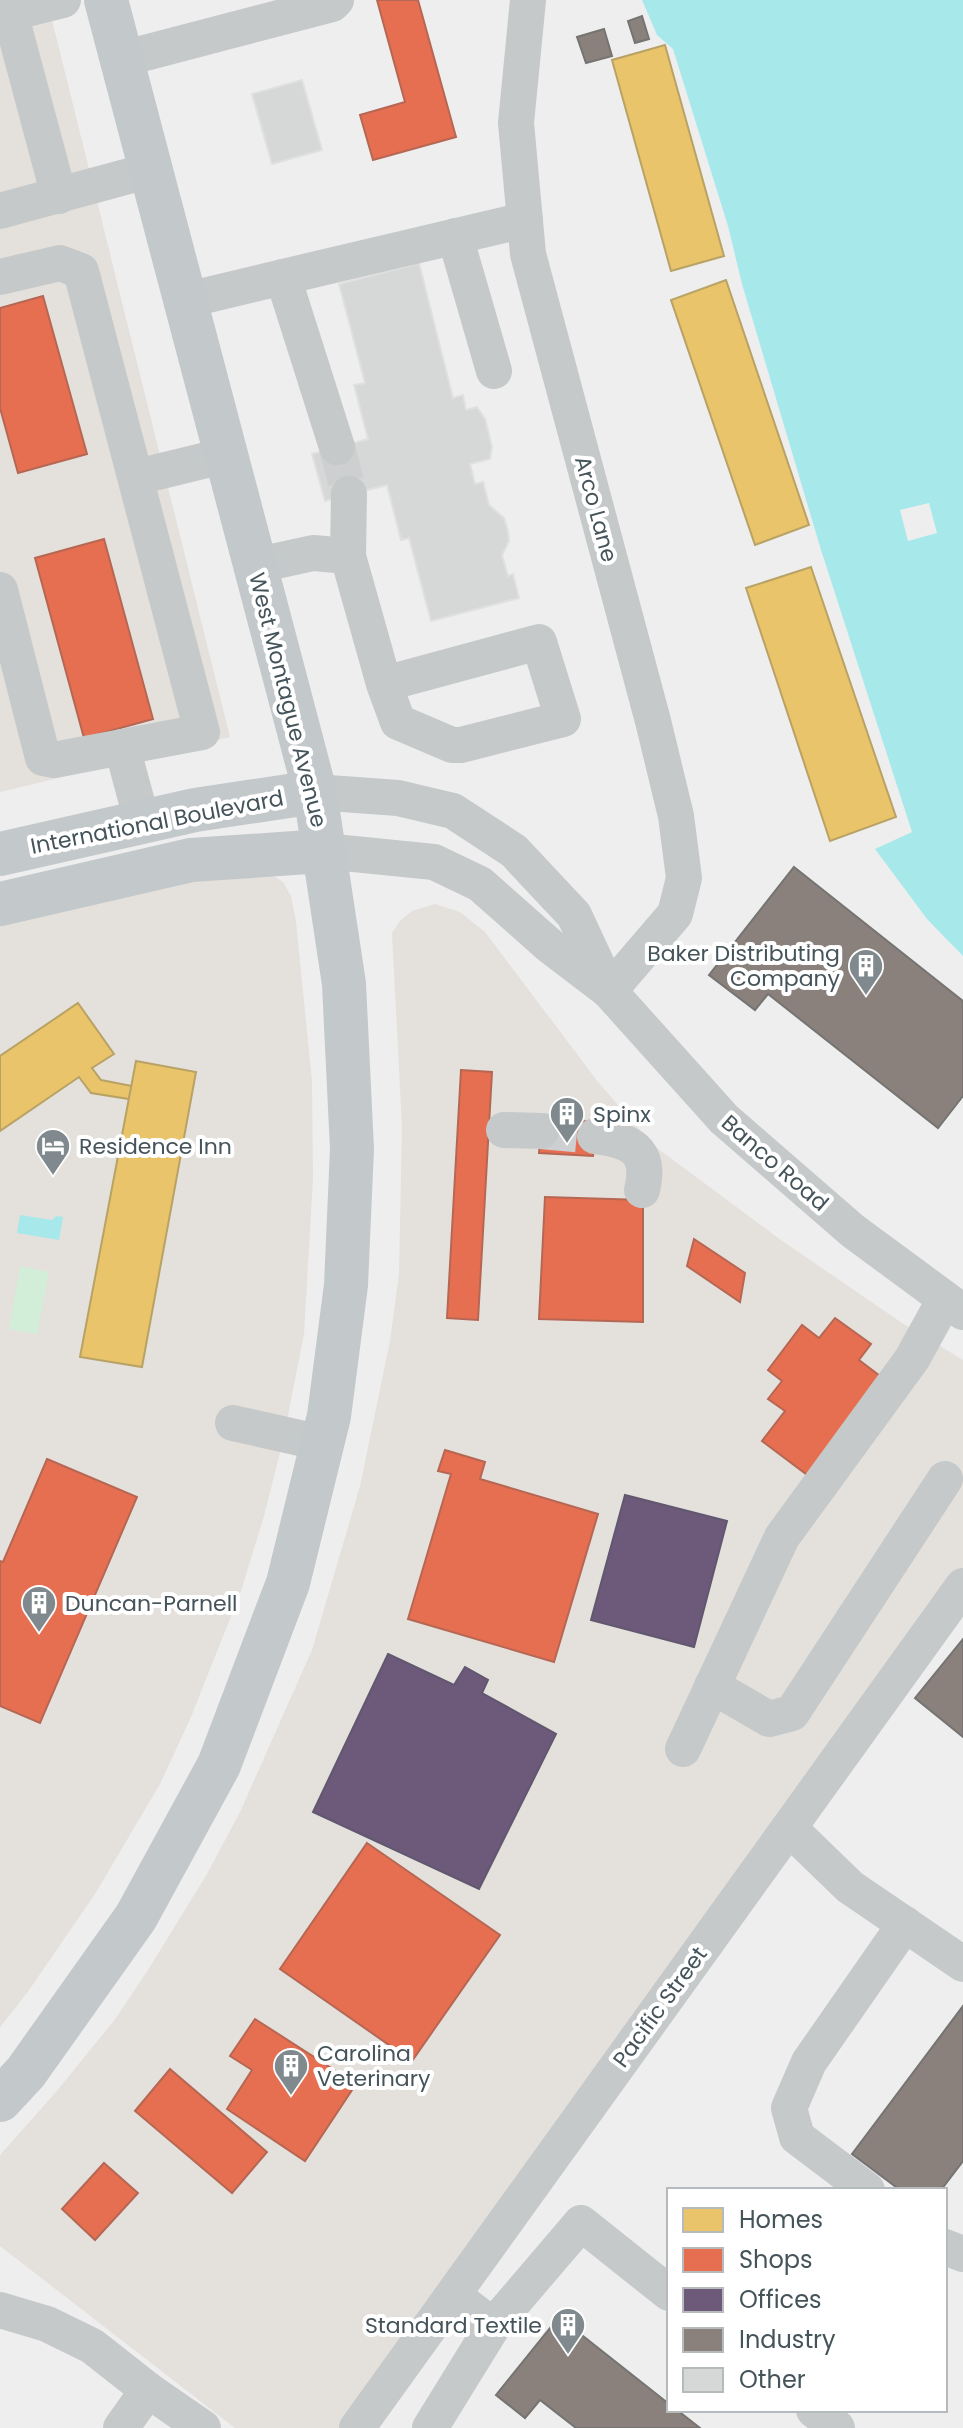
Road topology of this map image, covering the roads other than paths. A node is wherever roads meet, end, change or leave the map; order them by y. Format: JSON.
{"nodes":[{"id":1,"x":63,"y":0,"type":"edge"},
{"id":2,"x":106,"y":0,"type":"edge"},
{"id":3,"x":336,"y":0,"type":"edge"},
{"id":4,"x":528,"y":0,"type":"edge"},
{"id":5,"x":9,"y":6,"type":"edge"},
{"id":6,"x":122,"y":59,"type":"junction"},
{"id":7,"x":151,"y":170,"type":"junction"},
{"id":8,"x":59,"y":196,"type":"junction"},
{"id":9,"x":0,"y":211,"type":"edge"},
{"id":10,"x":525,"y":220,"type":"junction"},
{"id":11,"x":455,"y":236,"type":"junction"},
{"id":12,"x":0,"y":277,"type":"edge"},
{"id":13,"x":283,"y":277,"type":"junction"},
{"id":14,"x":187,"y":300,"type":"junction"},
{"id":15,"x":494,"y":371,"type":"dead end"},
{"id":16,"x":337,"y":447,"type":"tunnel mouth"},
{"id":17,"x":227,"y":455,"type":"junction"},
{"id":18,"x":137,"y":477,"type":"junction"},
{"id":19,"x":349,"y":494,"type":"tunnel mouth"},
{"id":20,"x":348,"y":556,"type":"junction"},
{"id":21,"x":254,"y":566,"type":"junction"},
{"id":22,"x":0,"y":590,"type":"edge"},
{"id":23,"x":384,"y":684,"type":"junction"},
{"id":24,"x":122,"y":747,"type":"junction"},
{"id":25,"x":315,"y":792,"type":"junction"},
{"id":26,"x":142,"y":821,"type":"junction"},
{"id":27,"x":324,"y":851,"type":"junction"},
{"id":28,"x":0,"y":854,"type":"edge"},
{"id":29,"x":0,"y":904,"type":"edge"},
{"id":30,"x":609,"y":991,"type":"junction"},
{"id":31,"x":504,"y":1130,"type":"dead end"},
{"id":32,"x":541,"y":1131,"type":"tunnel mouth"},
{"id":33,"x":595,"y":1136,"type":"tunnel mouth"},
{"id":34,"x":642,"y":1190,"type":"dead end"},
{"id":35,"x":954,"y":1305,"type":"edge"},
{"id":36,"x":233,"y":1423,"type":"dead end"},
{"id":37,"x":322,"y":1443,"type":"junction"},
{"id":38,"x":945,"y":1479,"type":"dead end"},
{"id":39,"x":963,"y":1586,"type":"edge"},
{"id":40,"x":712,"y":1686,"type":"junction"},
{"id":41,"x":683,"y":1749,"type":"dead end"},
{"id":42,"x":789,"y":1828,"type":"junction"},
{"id":43,"x":905,"y":1924,"type":"junction"},
{"id":44,"x":963,"y":1964,"type":"edge"},
{"id":45,"x":0,"y":2100,"type":"edge"},
{"id":46,"x":864,"y":2188,"type":"edge"},
{"id":47,"x":667,"y":2291,"type":"edge"},
{"id":48,"x":453,"y":2295,"type":"junction"},
{"id":49,"x":2,"y":2313,"type":"edge"},
{"id":50,"x":493,"y":2326,"type":"junction"},
{"id":51,"x":148,"y":2390,"type":"junction"},
{"id":52,"x":817,"y":2412,"type":"edge"},
{"id":53,"x":121,"y":2428,"type":"edge"},
{"id":54,"x":203,"y":2428,"type":"edge"},
{"id":55,"x":357,"y":2428,"type":"edge"},
{"id":56,"x":430,"y":2428,"type":"edge"},
{"id":57,"x":837,"y":2428,"type":"edge"}],
"edges":[{"from":1,"to":5,"type":"street"},
{"from":2,"to":6,"type":"main road","name":"West Montague Avenue"},
{"from":3,"to":6,"type":"street"},
{"from":4,"to":10,"type":"street","name":"Arco Lane"},
{"from":5,"to":8,"type":"street"},
{"from":6,"to":7,"type":"main road","name":"West Montague Avenue"},
{"from":7,"to":8,"type":"street"},
{"from":7,"to":14,"type":"main road","name":"West Montague Avenue"},
{"from":8,"to":9,"type":"street"},
{"from":10,"to":11,"type":"street"},
{"from":10,"to":30,"type":"street","name":"Arco Lane"},
{"from":11,"to":13,"type":"street"},
{"from":11,"to":15,"type":"street"},
{"from":12,"to":18,"type":"street"},
{"from":13,"to":14,"type":"street"},
{"from":13,"to":16,"type":"street"},
{"from":14,"to":17,"type":"main road","name":"West Montague Avenue"},
{"from":17,"to":18,"type":"street"},
{"from":17,"to":21,"type":"main road","name":"West Montague Avenue"},
{"from":18,"to":24,"type":"street"},
{"from":19,"to":20,"type":"street"},
{"from":20,"to":21,"type":"street"},
{"from":20,"to":23,"type":"street"},
{"from":21,"to":25,"type":"main road","name":"West Montague Avenue"},
{"from":22,"to":24,"type":"street"},
{"from":23,"to":23,"type":"street"},
{"from":24,"to":26,"type":"street"},
{"from":25,"to":26,"type":"main road","name":"International Boulevard"},
{"from":25,"to":27,"type":"main road","name":"West Montague Avenue"},
{"from":25,"to":30,"type":"street","name":"Banco Road"},
{"from":26,"to":28,"type":"main road","name":"International Boulevard"},
{"from":27,"to":29,"type":"main road","name":"International Boulevard"},
{"from":27,"to":30,"type":"street","name":"Banco Road"},
{"from":27,"to":37,"type":"main road","name":"West Montague Avenue"},
{"from":30,"to":35,"type":"street","name":"Banco Road"},
{"from":31,"to":32,"type":"street"},
{"from":33,"to":34,"type":"street"},
{"from":35,"to":40,"type":"street"},
{"from":36,"to":37,"type":"street"},
{"from":37,"to":45,"type":"main road","name":"West Montague Avenue"},
{"from":38,"to":40,"type":"street"},
{"from":39,"to":42,"type":"street","name":"Pacific Street"},
{"from":40,"to":41,"type":"street"},
{"from":42,"to":43,"type":"street"},
{"from":42,"to":48,"type":"street","name":"Pacific Street"},
{"from":43,"to":44,"type":"street"},
{"from":43,"to":46,"type":"street"},
{"from":47,"to":50,"type":"street"},
{"from":48,"to":50,"type":"street"},
{"from":48,"to":55,"type":"street","name":"Pacific Street"},
{"from":49,"to":51,"type":"street"},
{"from":50,"to":56,"type":"street"},
{"from":51,"to":53,"type":"street"},
{"from":51,"to":54,"type":"street"},
{"from":52,"to":57,"type":"street"}]}
